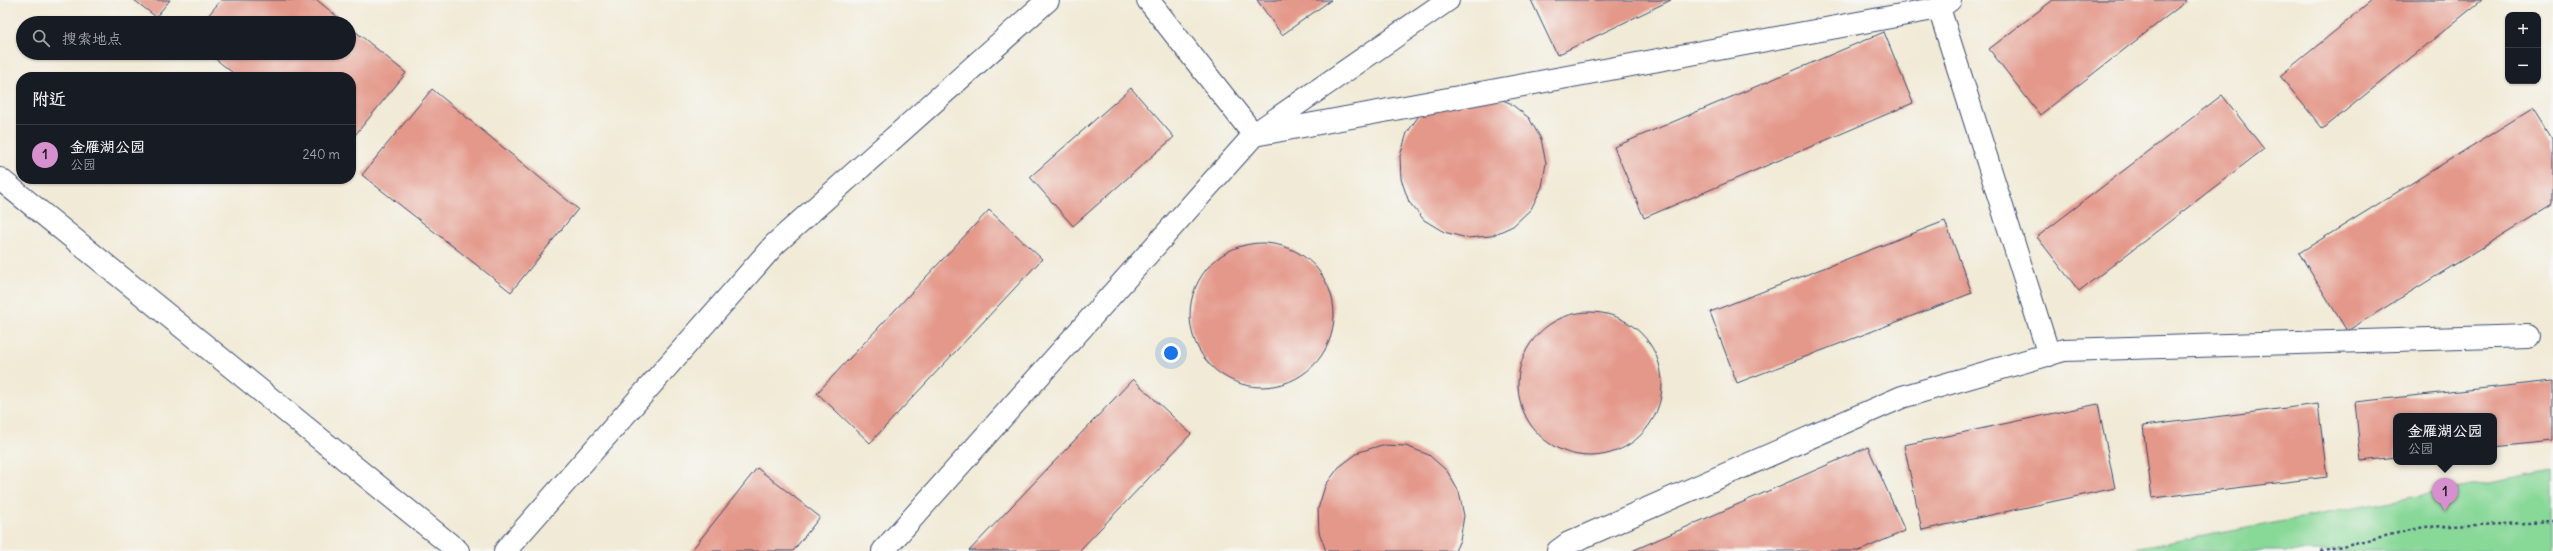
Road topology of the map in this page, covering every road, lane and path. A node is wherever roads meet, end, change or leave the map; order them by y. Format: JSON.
{"nodes":[{"id":1,"x":1048,"y":0,"type":"edge"},
{"id":2,"x":1148,"y":0,"type":"edge"},
{"id":3,"x":1448,"y":0,"type":"edge"},
{"id":4,"x":1944,"y":4,"type":"edge"},
{"id":5,"x":1254,"y":134,"type":"junction"},
{"id":6,"x":0,"y":179,"type":"edge"},
{"id":7,"x":2528,"y":336,"type":"dead end"},
{"id":8,"x":2049,"y":355,"type":"junction"},
{"id":9,"x":2553,"y":522,"type":"edge"},
{"id":10,"x":458,"y":551,"type":"edge"},
{"id":11,"x":505,"y":551,"type":"edge"},
{"id":12,"x":883,"y":551,"type":"edge"},
{"id":13,"x":1558,"y":551,"type":"edge"},
{"id":14,"x":2320,"y":551,"type":"edge"}],
"edges":[{"from":1,"to":11,"type":"street"},
{"from":2,"to":5,"type":"street"},
{"from":3,"to":5,"type":"street"},
{"from":4,"to":5,"type":"street"},
{"from":4,"to":8,"type":"street"},
{"from":5,"to":12,"type":"street"},
{"from":6,"to":10,"type":"street"},
{"from":7,"to":8,"type":"street"},
{"from":8,"to":13,"type":"street"},
{"from":9,"to":14,"type":"path"}]}
